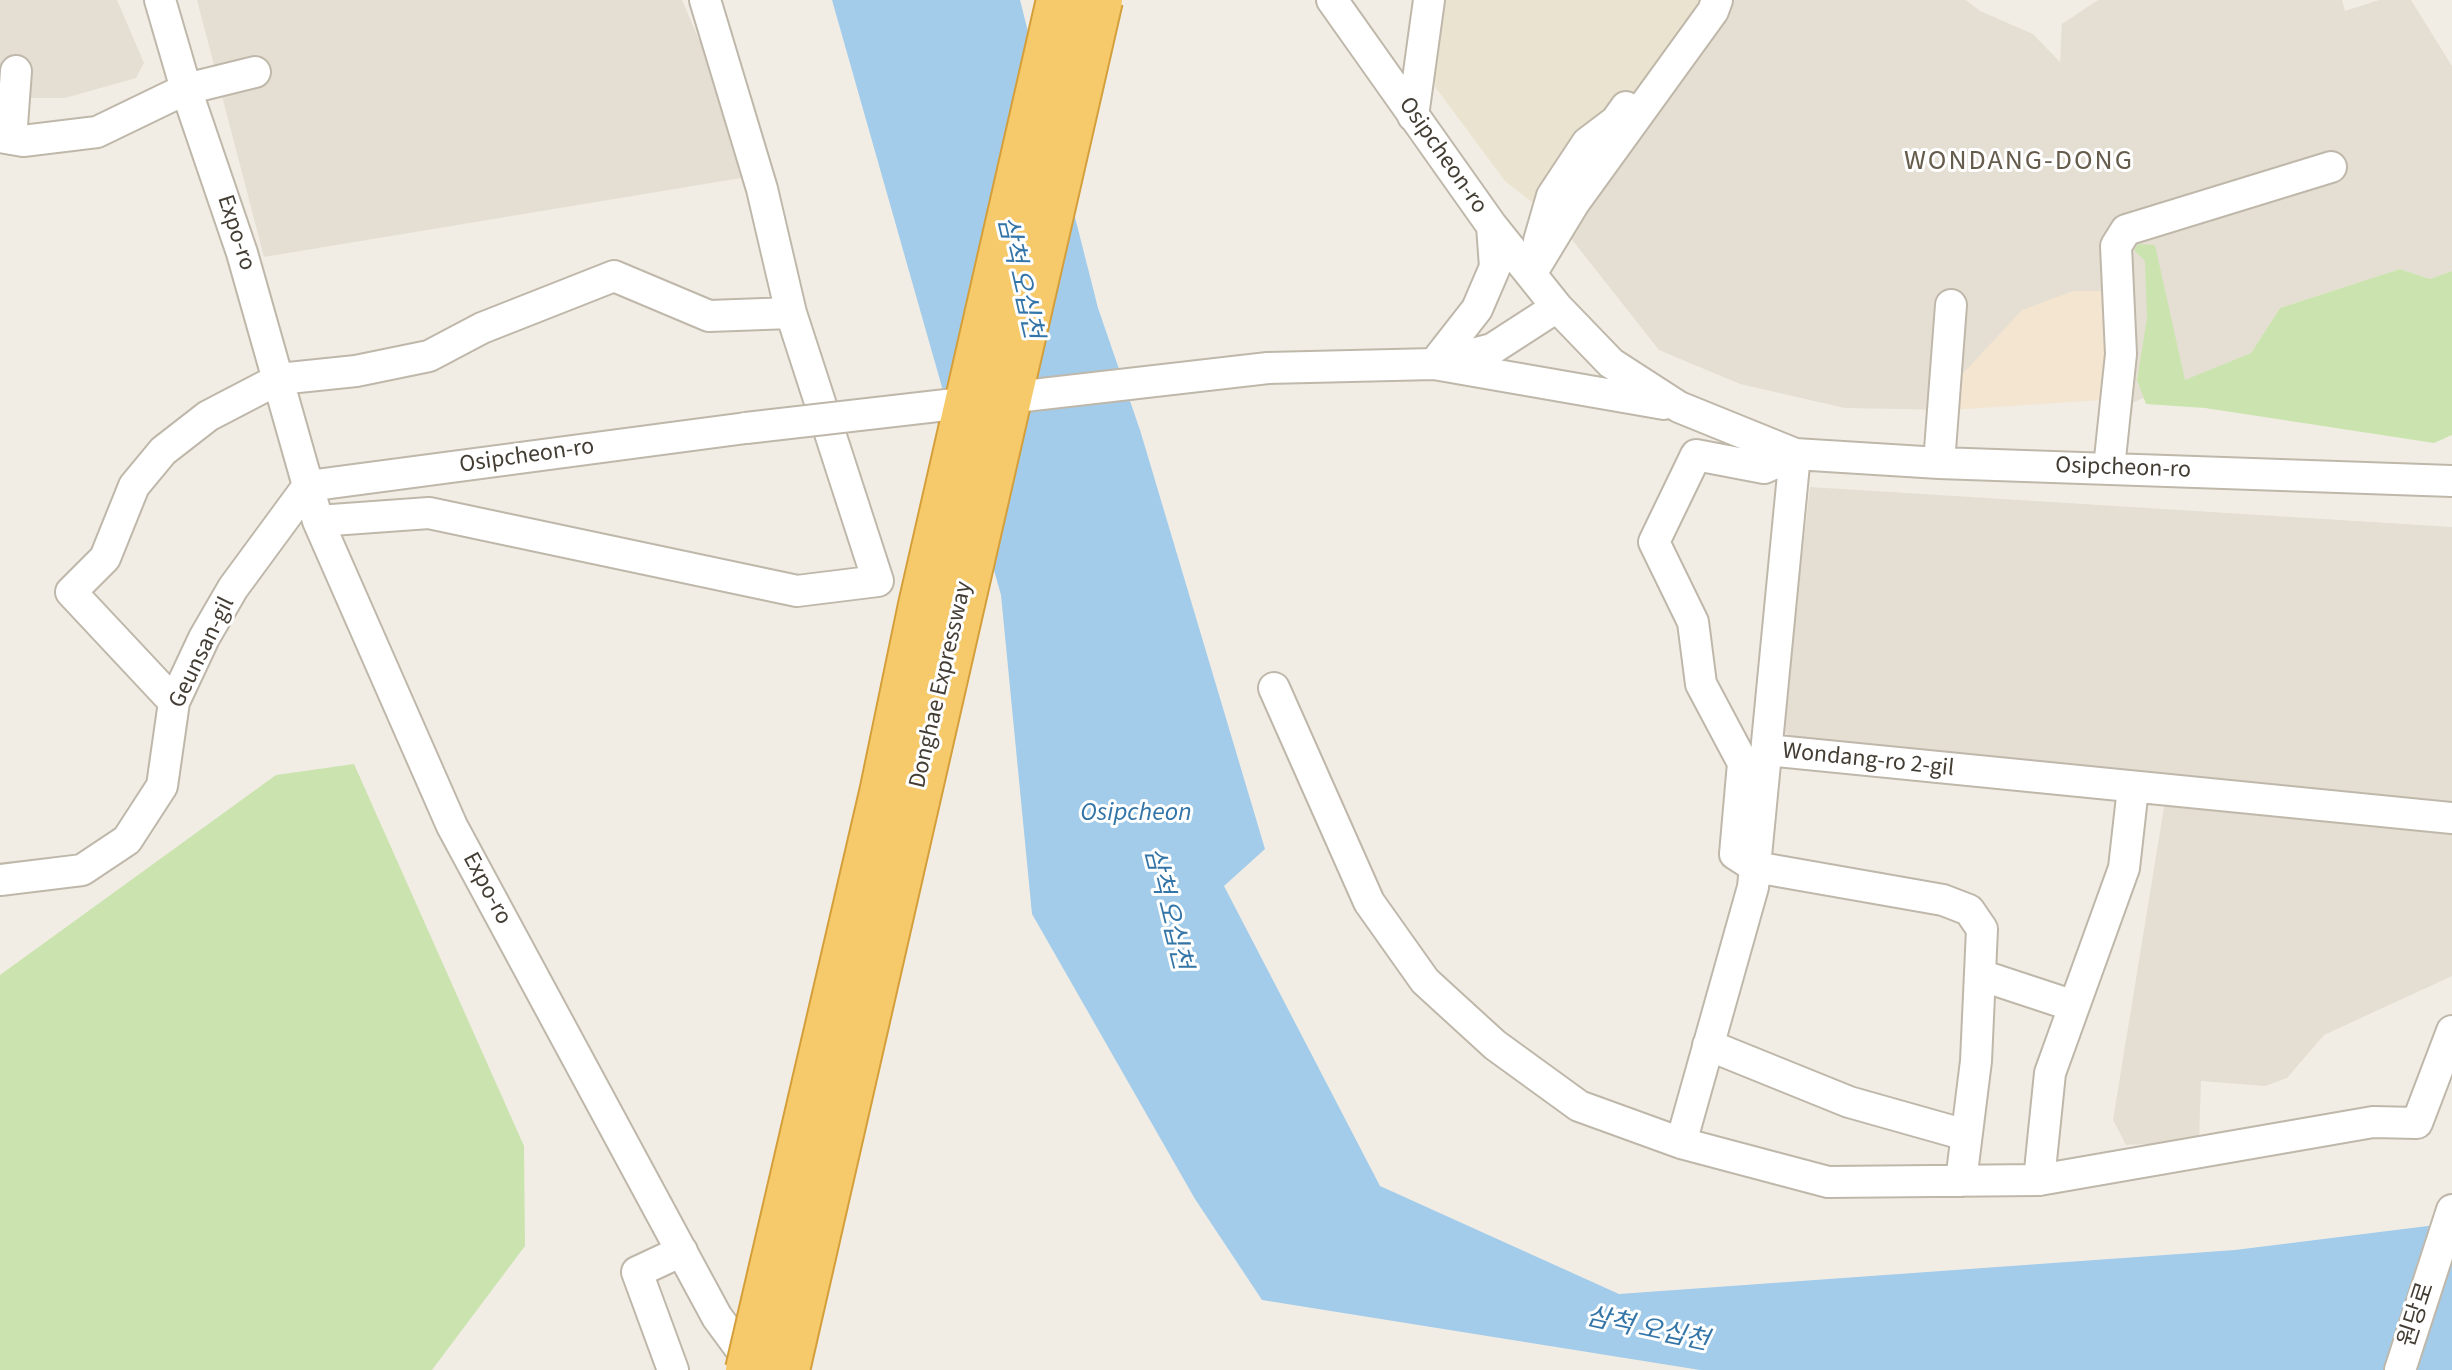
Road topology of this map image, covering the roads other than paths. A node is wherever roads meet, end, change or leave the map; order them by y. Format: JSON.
{"nodes":[{"id":1,"x":160,"y":0,"type":"edge"},
{"id":2,"x":705,"y":0,"type":"edge"},
{"id":3,"x":1059,"y":0,"type":"edge"},
{"id":4,"x":1100,"y":0,"type":"edge"},
{"id":5,"x":1332,"y":0,"type":"edge"},
{"id":6,"x":1429,"y":0,"type":"edge"},
{"id":7,"x":1717,"y":0,"type":"edge"},
{"id":8,"x":1691,"y":16,"type":"dead end"},
{"id":9,"x":16,"y":71,"type":"dead end"},
{"id":10,"x":255,"y":72,"type":"dead end"},
{"id":11,"x":186,"y":89,"type":"junction"},
{"id":12,"x":1413,"y":116,"type":"junction"},
{"id":13,"x":6,"y":138,"type":"edge"},
{"id":14,"x":2331,"y":167,"type":"dead end"},
{"id":15,"x":1492,"y":226,"type":"junction"},
{"id":16,"x":1531,"y":274,"type":"junction"},
{"id":17,"x":1951,"y":305,"type":"dead end"},
{"id":18,"x":1557,"y":307,"type":"junction"},
{"id":19,"x":791,"y":313,"type":"junction"},
{"id":20,"x":1434,"y":364,"type":"junction"},
{"id":21,"x":279,"y":379,"type":"junction"},
{"id":22,"x":1679,"y":407,"type":"junction"},
{"id":23,"x":1795,"y":454,"type":"junction"},
{"id":24,"x":1939,"y":463,"type":"junction"},
{"id":25,"x":2109,"y":468,"type":"junction"},
{"id":26,"x":2452,"y":481,"type":"edge"},
{"id":27,"x":308,"y":486,"type":"junction"},
{"id":28,"x":318,"y":521,"type":"junction"},
{"id":29,"x":1274,"y":688,"type":"dead end"},
{"id":30,"x":174,"y":702,"type":"junction"},
{"id":31,"x":1767,"y":750,"type":"junction"},
{"id":32,"x":2133,"y":788,"type":"junction"},
{"id":33,"x":2452,"y":818,"type":"edge"},
{"id":34,"x":1755,"y":867,"type":"junction"},
{"id":35,"x":0,"y":880,"type":"edge"},
{"id":36,"x":1980,"y":975,"type":"junction"},
{"id":37,"x":2074,"y":1006,"type":"junction"},
{"id":38,"x":2452,"y":1031,"type":"edge"},
{"id":39,"x":1708,"y":1045,"type":"junction"},
{"id":40,"x":1966,"y":1135,"type":"junction"},
{"id":41,"x":1681,"y":1143,"type":"junction"},
{"id":42,"x":2039,"y":1180,"type":"junction"},
{"id":43,"x":1961,"y":1181,"type":"junction"},
{"id":44,"x":2451,"y":1212,"type":"edge"},
{"id":45,"x":682,"y":1251,"type":"junction"},
{"id":46,"x":673,"y":1370,"type":"edge"},
{"id":47,"x":748,"y":1370,"type":"edge"},
{"id":48,"x":756,"y":1370,"type":"edge"},
{"id":49,"x":787,"y":1370,"type":"edge"},
{"id":50,"x":2400,"y":1370,"type":"edge"}],
"edges":[{"from":1,"to":11,"type":"street","name":"Expo-ro"},
{"from":2,"to":19,"type":"street"},
{"from":3,"to":47,"type":"highway","name":"Donghae Expressway","bridge":true},
{"from":4,"to":49,"type":"highway","name":"Donghae Expressway","bridge":true},
{"from":5,"to":12,"type":"street","name":"Osipcheon-ro"},
{"from":6,"to":12,"type":"street"},
{"from":7,"to":16,"type":"street"},
{"from":8,"to":16,"type":"street"},
{"from":9,"to":13,"type":"street"},
{"from":10,"to":11,"type":"street"},
{"from":11,"to":13,"type":"street"},
{"from":11,"to":21,"type":"street","name":"Expo-ro"},
{"from":12,"to":15,"type":"street","name":"Osipcheon-ro"},
{"from":14,"to":25,"type":"street"},
{"from":15,"to":16,"type":"street","name":"Osipcheon-ro"},
{"from":15,"to":20,"type":"street"},
{"from":16,"to":18,"type":"street","name":"Osipcheon-ro"},
{"from":17,"to":24,"type":"street"},
{"from":18,"to":20,"type":"street"},
{"from":18,"to":22,"type":"street","name":"Osipcheon-ro"},
{"from":19,"to":21,"type":"street"},
{"from":19,"to":28,"type":"street"},
{"from":20,"to":22,"type":"street"},
{"from":20,"to":27,"type":"street","name":"Osipcheon-ro","bridge":true},
{"from":21,"to":27,"type":"street","name":"Expo-ro"},
{"from":21,"to":30,"type":"street"},
{"from":22,"to":23,"type":"street","name":"Osipcheon-ro"},
{"from":23,"to":24,"type":"street","name":"Osipcheon-ro"},
{"from":23,"to":31,"type":"street"},
{"from":23,"to":34,"type":"street"},
{"from":24,"to":25,"type":"street","name":"Osipcheon-ro"},
{"from":25,"to":26,"type":"street","name":"Osipcheon-ro"},
{"from":27,"to":28,"type":"street","name":"Expo-ro"},
{"from":27,"to":30,"type":"street","name":"Geunsan-gil"},
{"from":28,"to":45,"type":"street","name":"Expo-ro"},
{"from":29,"to":41,"type":"street"},
{"from":30,"to":35,"type":"street","name":"Geunsan-gil"},
{"from":31,"to":32,"type":"street","name":"Wondang-ro 2-gil"},
{"from":31,"to":34,"type":"street","name":"Wondang-ro 2-gil"},
{"from":32,"to":33,"type":"street","name":"Wondang-ro 2-gil"},
{"from":32,"to":37,"type":"street"},
{"from":34,"to":36,"type":"street"},
{"from":34,"to":39,"type":"street","name":"Wondang-ro 2-gil"},
{"from":36,"to":37,"type":"street"},
{"from":36,"to":40,"type":"street"},
{"from":37,"to":42,"type":"street"},
{"from":38,"to":42,"type":"street"},
{"from":39,"to":40,"type":"street"},
{"from":39,"to":41,"type":"street","name":"Wondang-ro 2-gil"},
{"from":40,"to":43,"type":"street"},
{"from":41,"to":43,"type":"street"},
{"from":42,"to":43,"type":"street"},
{"from":44,"to":50,"type":"street","name":"원당로"},
{"from":45,"to":46,"type":"street"},
{"from":45,"to":48,"type":"street","name":"Expo-ro"}]}
